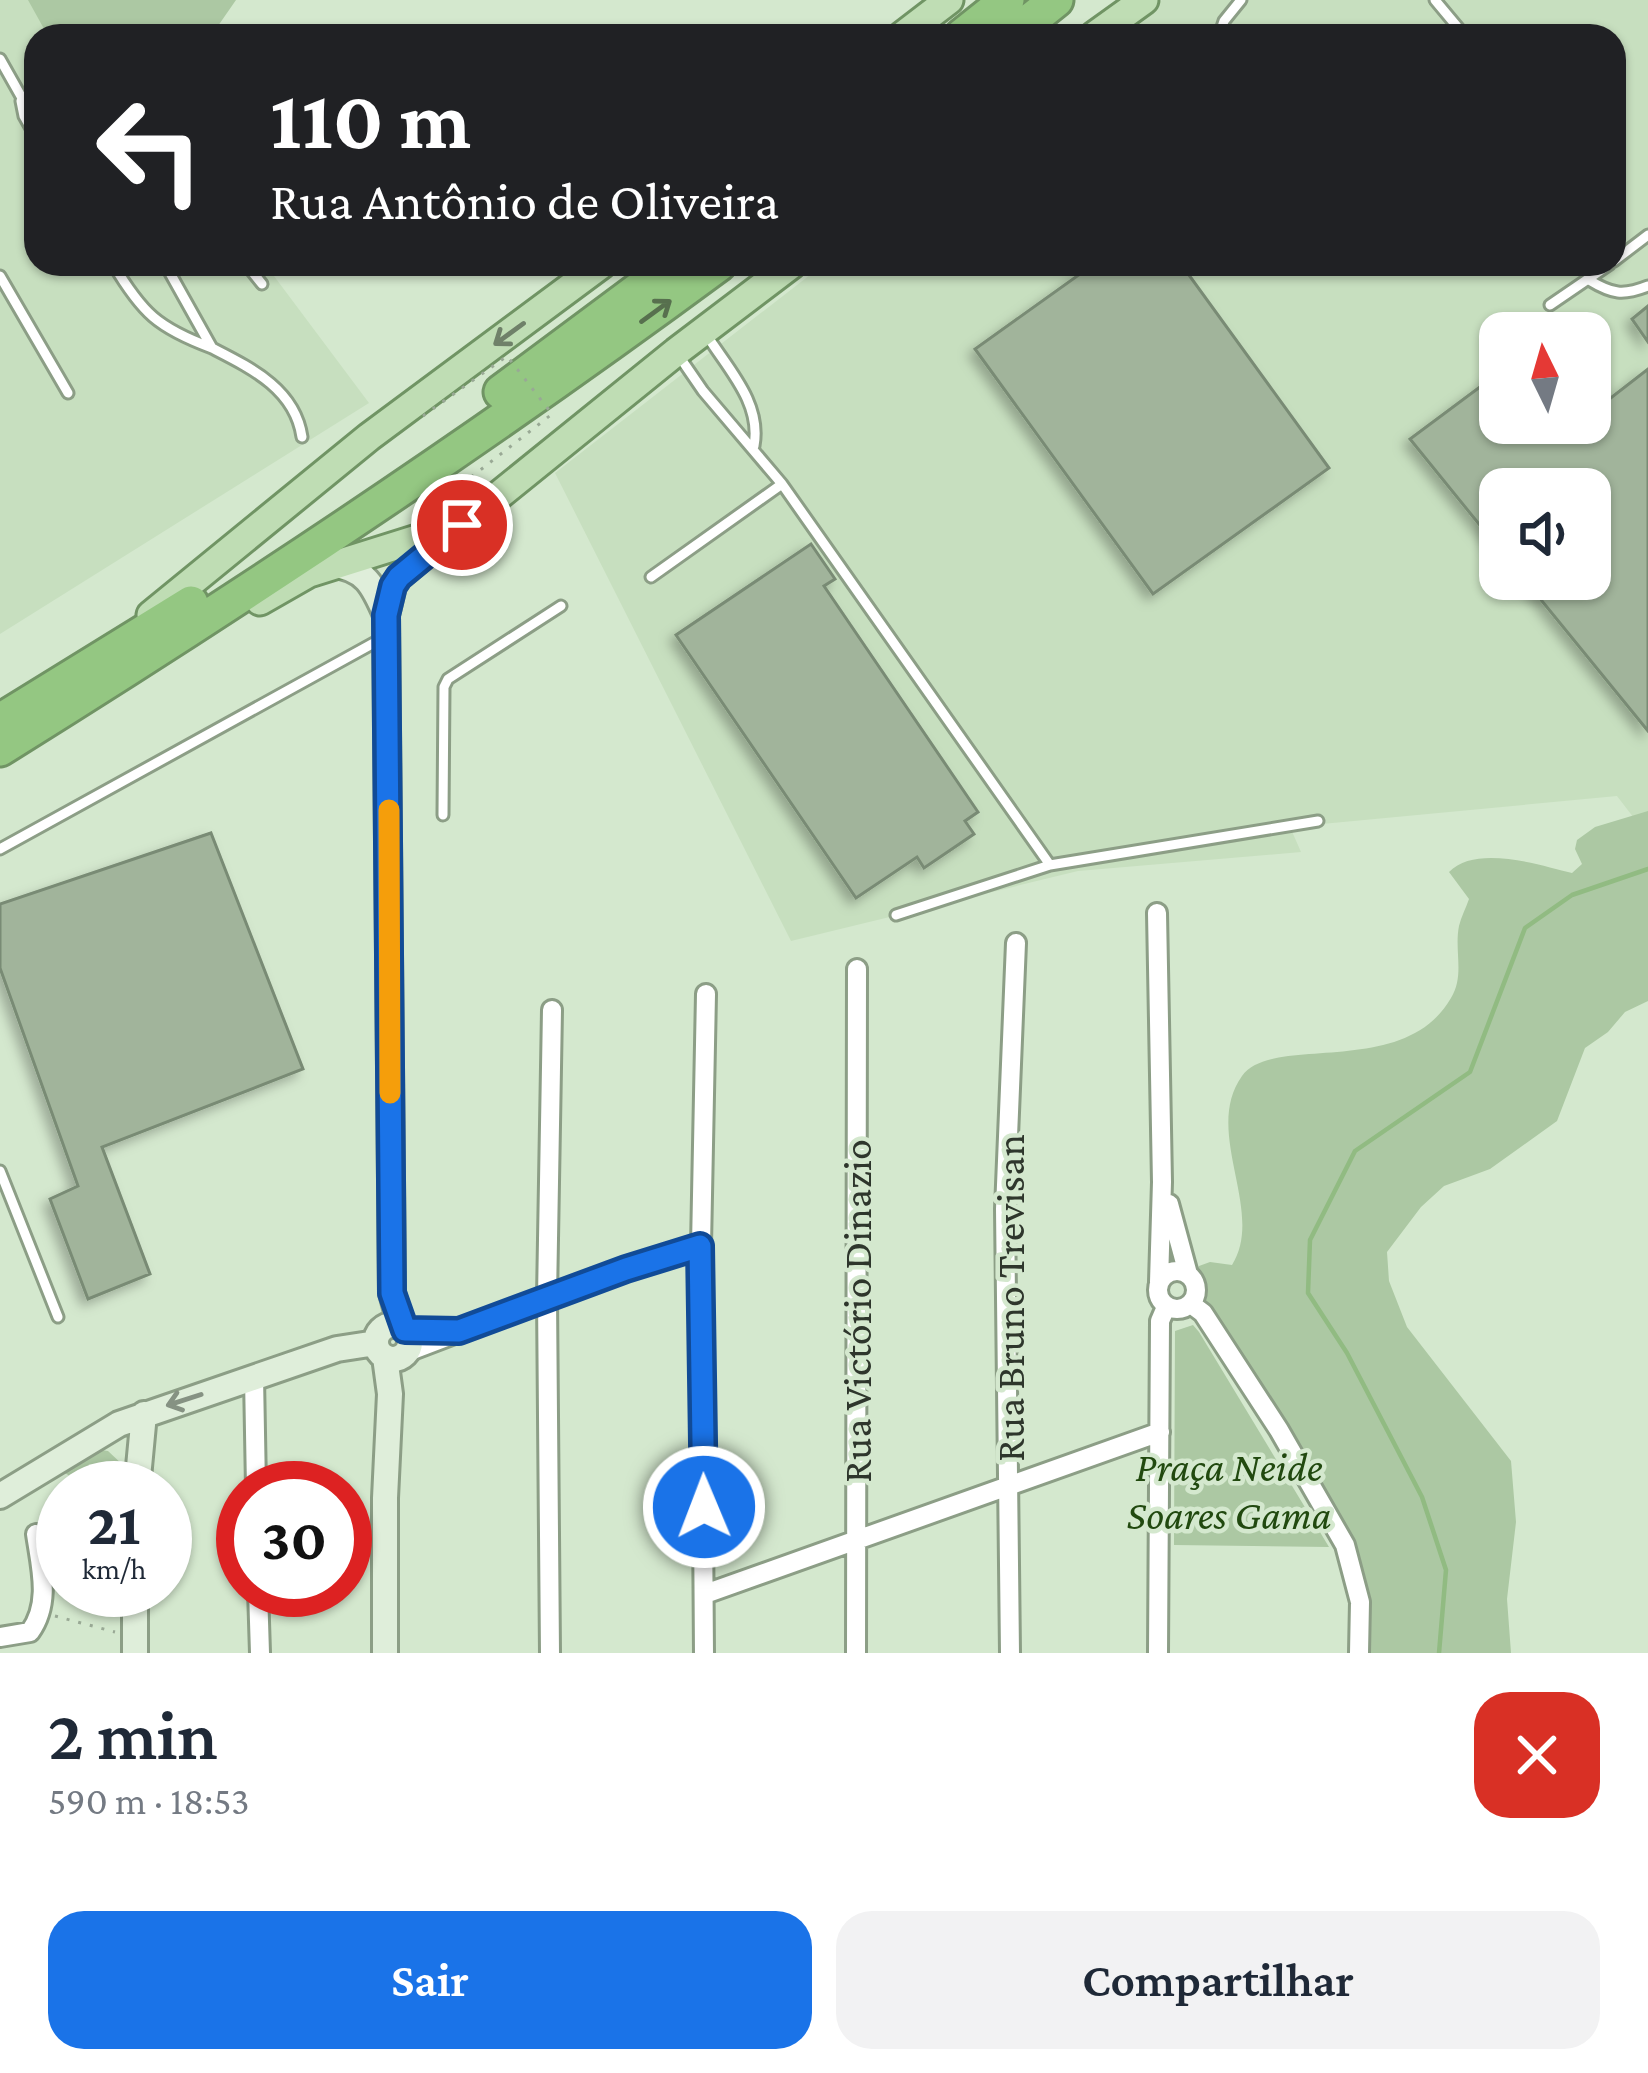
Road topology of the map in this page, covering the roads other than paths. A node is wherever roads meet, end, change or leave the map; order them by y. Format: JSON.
{"nodes":[{"id":1,"x":949,"y":0,"type":"edge"},
{"id":2,"x":1007,"y":0,"type":"edge"},
{"id":3,"x":1056,"y":0,"type":"edge"},
{"id":4,"x":1144,"y":0,"type":"edge"},
{"id":5,"x":1241,"y":0,"type":"edge"},
{"id":6,"x":1435,"y":0,"type":"edge"},
{"id":7,"x":918,"y":24,"type":"edge"},
{"id":8,"x":977,"y":24,"type":"edge"},
{"id":9,"x":1026,"y":24,"type":"edge"},
{"id":10,"x":1111,"y":24,"type":"edge"},
{"id":11,"x":1223,"y":24,"type":"edge"},
{"id":12,"x":1455,"y":24,"type":"edge"},
{"id":13,"x":0,"y":59,"type":"edge"},
{"id":14,"x":22,"y":98,"type":"joint"},
{"id":15,"x":24,"y":116,"type":"edge"},
{"id":16,"x":0,"y":276,"type":"edge"},
{"id":17,"x":119,"y":276,"type":"edge"},
{"id":18,"x":172,"y":276,"type":"edge"},
{"id":19,"x":256,"y":276,"type":"edge"},
{"id":20,"x":586,"y":276,"type":"edge"},
{"id":21,"x":657,"y":276,"type":"edge"},
{"id":22,"x":701,"y":276,"type":"edge"},
{"id":23,"x":776,"y":276,"type":"edge"},
{"id":24,"x":1594,"y":276,"type":"edge"},
{"id":25,"x":1589,"y":280,"type":"junction"},
{"id":26,"x":262,"y":284,"type":"dead end"},
{"id":27,"x":1648,"y":286,"type":"edge"},
{"id":28,"x":1550,"y":305,"type":"dead end"},
{"id":29,"x":704,"y":331,"type":"junction"},
{"id":30,"x":212,"y":348,"type":"junction"},
{"id":31,"x":676,"y":352,"type":"junction"},
{"id":32,"x":68,"y":393,"type":"dead end"},
{"id":33,"x":302,"y":436,"type":"dead end"},
{"id":34,"x":754,"y":446,"type":"junction"},
{"id":35,"x":782,"y":484,"type":"junction"},
{"id":36,"x":462,"y":525,"type":"junction"},
{"id":37,"x":332,"y":565,"type":"junction"},
{"id":38,"x":651,"y":577,"type":"dead end"},
{"id":39,"x":561,"y":606,"type":"dead end"},
{"id":40,"x":386,"y":626,"type":"junction"},
{"id":41,"x":119,"y":662,"type":"junction"},
{"id":42,"x":0,"y":721,"type":"edge"},
{"id":43,"x":0,"y":749,"type":"edge"},
{"id":44,"x":443,"y":814,"type":"dead end"},
{"id":45,"x":1318,"y":821,"type":"dead end"},
{"id":46,"x":0,"y":849,"type":"edge"},
{"id":47,"x":1050,"y":865,"type":"junction"},
{"id":48,"x":1157,"y":913,"type":"dead end"},
{"id":49,"x":896,"y":915,"type":"dead end"},
{"id":50,"x":1016,"y":943,"type":"dead end"},
{"id":51,"x":857,"y":969,"type":"dead end"},
{"id":52,"x":706,"y":994,"type":"dead end"},
{"id":53,"x":552,"y":1010,"type":"dead end"},
{"id":54,"x":0,"y":1171,"type":"edge"},
{"id":55,"x":1162,"y":1182,"type":"junction"},
{"id":56,"x":700,"y":1246,"type":"junction"},
{"id":57,"x":1188,"y":1274,"type":"junction"},
{"id":58,"x":1159,"y":1282,"type":"junction"},
{"id":59,"x":547,"y":1297,"type":"junction"},
{"id":60,"x":1191,"y":1304,"type":"junction"},
{"id":61,"x":1166,"y":1306,"type":"junction"},
{"id":62,"x":58,"y":1317,"type":"dead end"},
{"id":63,"x":394,"y":1342,"type":"junction"},
{"id":64,"x":254,"y":1377,"type":"junction"},
{"id":65,"x":144,"y":1414,"type":"junction"},
{"id":66,"x":1160,"y":1432,"type":"junction"},
{"id":67,"x":81,"y":1444,"type":"junction"},
{"id":68,"x":129,"y":1461,"type":"edge"},
{"id":69,"x":139,"y":1461,"type":"edge"},
{"id":70,"x":256,"y":1461,"type":"edge"},
{"id":71,"x":1009,"y":1485,"type":"junction"},
{"id":72,"x":0,"y":1496,"type":"edge"},
{"id":73,"x":856,"y":1542,"type":"junction"},
{"id":74,"x":705,"y":1594,"type":"junction"},
{"id":75,"x":38,"y":1617,"type":"edge"},
{"id":76,"x":259,"y":1617,"type":"edge"},
{"id":77,"x":0,"y":1637,"type":"edge"},
{"id":78,"x":260,"y":1653,"type":"edge"},
{"id":79,"x":385,"y":1653,"type":"edge"},
{"id":80,"x":550,"y":1653,"type":"edge"},
{"id":81,"x":704,"y":1653,"type":"edge"},
{"id":82,"x":856,"y":1653,"type":"edge"},
{"id":83,"x":1010,"y":1653,"type":"edge"},
{"id":84,"x":1158,"y":1653,"type":"edge"},
{"id":85,"x":1359,"y":1653,"type":"edge"}],
"edges":[{"from":1,"to":7,"type":"main road"},
{"from":2,"to":8,"type":"highway"},
{"from":3,"to":9,"type":"highway"},
{"from":4,"to":10,"type":"main road"},
{"from":5,"to":11,"type":"lane"},
{"from":6,"to":12,"type":"lane"},
{"from":13,"to":14,"type":"lane"},
{"from":14,"to":15,"type":"lane"},
{"from":16,"to":32,"type":"lane"},
{"from":17,"to":30,"type":"lane"},
{"from":18,"to":30,"type":"lane"},
{"from":19,"to":26,"type":"lane"},
{"from":20,"to":41,"type":"main road","one_way":true},
{"from":21,"to":41,"type":"highway"},
{"from":41,"to":22,"type":"highway","one_way":true},
{"from":23,"to":29,"type":"main road"},
{"from":24,"to":25,"type":"lane"},
{"from":25,"to":27,"type":"lane"},
{"from":25,"to":28,"type":"lane"},
{"from":29,"to":31,"type":"main road"},
{"from":29,"to":34,"type":"lane"},
{"from":30,"to":33,"type":"lane"},
{"from":31,"to":34,"type":"lane"},
{"from":31,"to":36,"type":"main road"},
{"from":34,"to":35,"type":"lane"},
{"from":35,"to":38,"type":"lane"},
{"from":35,"to":47,"type":"lane"},
{"from":36,"to":37,"type":"main road"},
{"from":36,"to":40,"type":"main road"},
{"from":37,"to":40,"type":"main road"},
{"from":37,"to":41,"type":"main road"},
{"from":39,"to":44,"type":"lane"},
{"from":40,"to":46,"type":"lane"},
{"from":40,"to":63,"type":"main road"},
{"from":41,"to":42,"type":"highway"},
{"from":41,"to":43,"type":"highway"},
{"from":45,"to":47,"type":"lane"},
{"from":47,"to":49,"type":"lane"},
{"from":48,"to":55,"type":"street"},
{"from":50,"to":71,"type":"street","name":"Rua Bruno Trevisan"},
{"from":51,"to":73,"type":"street","name":"Rua Victório Dinazio"},
{"from":52,"to":56,"type":"street"},
{"from":53,"to":59,"type":"street"},
{"from":54,"to":62,"type":"lane"},
{"from":55,"to":57,"type":"street"},
{"from":55,"to":58,"type":"street"},
{"from":56,"to":59,"type":"street"},
{"from":56,"to":74,"type":"street"},
{"from":57,"to":58,"type":"street"},
{"from":57,"to":60,"type":"street"},
{"from":58,"to":61,"type":"street"},
{"from":59,"to":63,"type":"street"},
{"from":59,"to":80,"type":"street"},
{"from":60,"to":61,"type":"street"},
{"from":60,"to":85,"type":"street"},
{"from":61,"to":66,"type":"street"},
{"from":63,"to":64,"type":"main road"},
{"from":63,"to":79,"type":"main road"},
{"from":64,"to":65,"type":"main road","one_way":true},
{"from":64,"to":70,"type":"street"},
{"from":65,"to":67,"type":"main road"},
{"from":65,"to":69,"type":"main road"},
{"from":66,"to":71,"type":"street"},
{"from":66,"to":84,"type":"street"},
{"from":67,"to":68,"type":"main road"},
{"from":67,"to":72,"type":"main road"},
{"from":71,"to":73,"type":"street"},
{"from":71,"to":83,"type":"street","name":"Rua Bruno Trevisan"},
{"from":73,"to":74,"type":"street"},
{"from":73,"to":82,"type":"street","name":"Rua Victório Dinazio"},
{"from":74,"to":81,"type":"street"},
{"from":75,"to":77,"type":"street"},
{"from":76,"to":78,"type":"street"}]}
